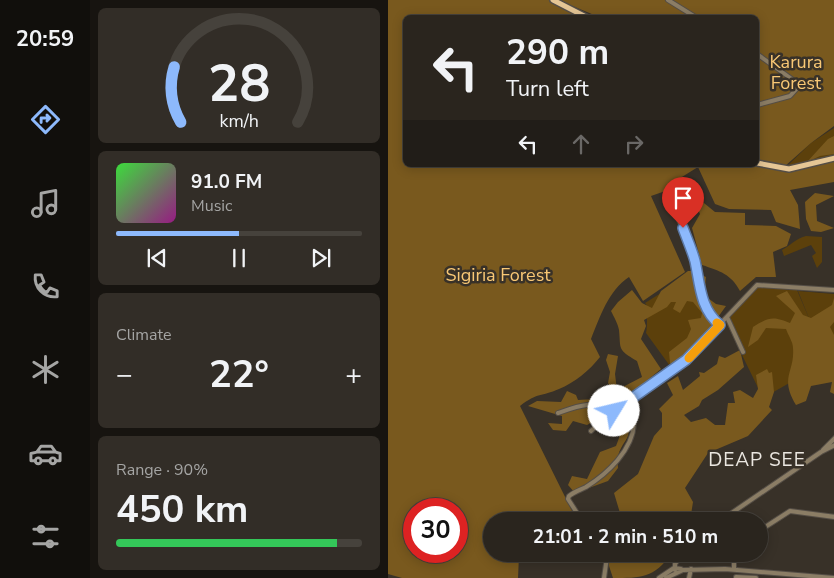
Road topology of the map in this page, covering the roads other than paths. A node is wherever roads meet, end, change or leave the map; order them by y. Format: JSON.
{"nodes":[{"id":1,"x":553,"y":0,"type":"edge"},
{"id":2,"x":668,"y":0,"type":"edge"},
{"id":3,"x":582,"y":15,"type":"edge"},
{"id":4,"x":692,"y":15,"type":"edge"},
{"id":5,"x":759,"y":55,"type":"edge"},
{"id":6,"x":759,"y":104,"type":"edge"},
{"id":7,"x":834,"y":158,"type":"edge"},
{"id":8,"x":759,"y":163,"type":"edge"},
{"id":9,"x":679,"y":220,"type":"dead end"},
{"id":10,"x":834,"y":290,"type":"edge"},
{"id":11,"x":727,"y":317,"type":"junction"},
{"id":12,"x":720,"y":325,"type":"junction"},
{"id":13,"x":743,"y":352,"type":"dead end"},
{"id":14,"x":625,"y":403,"type":"junction"},
{"id":15,"x":613,"y":412,"type":"junction"},
{"id":16,"x":558,"y":413,"type":"dead end"},
{"id":17,"x":592,"y":431,"type":"dead end"},
{"id":18,"x":834,"y":438,"type":"edge"},
{"id":19,"x":834,"y":445,"type":"edge"},
{"id":20,"x":821,"y":452,"type":"junction"},
{"id":21,"x":576,"y":512,"type":"edge"},
{"id":22,"x":733,"y":512,"type":"edge"},
{"id":23,"x":834,"y":518,"type":"edge"},
{"id":24,"x":768,"y":525,"type":"edge"},
{"id":25,"x":606,"y":562,"type":"edge"},
{"id":26,"x":678,"y":562,"type":"edge"},
{"id":27,"x":735,"y":562,"type":"edge"},
{"id":28,"x":691,"y":569,"type":"junction"},
{"id":29,"x":735,"y":569,"type":"junction"},
{"id":30,"x":675,"y":570,"type":"junction"},
{"id":31,"x":736,"y":577,"type":"edge"},
{"id":32,"x":604,"y":578,"type":"edge"},
{"id":33,"x":659,"y":578,"type":"edge"},
{"id":34,"x":666,"y":578,"type":"edge"},
{"id":35,"x":690,"y":578,"type":"edge"},
{"id":36,"x":756,"y":578,"type":"edge"},
{"id":37,"x":827,"y":578,"type":"edge"},
{"id":38,"x":834,"y":578,"type":"edge"}],
"edges":[{"from":1,"to":3,"type":"main road"},
{"from":2,"to":4,"type":"street"},
{"from":5,"to":6,"type":"street"},
{"from":7,"to":8,"type":"main road"},
{"from":9,"to":12,"type":"street"},
{"from":10,"to":11,"type":"street"},
{"from":11,"to":12,"type":"street"},
{"from":11,"to":13,"type":"street"},
{"from":12,"to":14,"type":"street"},
{"from":14,"to":15,"type":"street"},
{"from":14,"to":21,"type":"street"},
{"from":15,"to":16,"type":"street"},
{"from":15,"to":17,"type":"street"},
{"from":18,"to":20,"type":"street"},
{"from":19,"to":20,"type":"street"},
{"from":20,"to":22,"type":"street"},
{"from":23,"to":24,"type":"street"},
{"from":25,"to":32,"type":"street"},
{"from":26,"to":30,"type":"street"},
{"from":27,"to":29,"type":"street"},
{"from":28,"to":29,"type":"street"},
{"from":28,"to":30,"type":"street"},
{"from":28,"to":35,"type":"street"},
{"from":29,"to":31,"type":"street"},
{"from":29,"to":37,"type":"street"},
{"from":30,"to":33,"type":"street"},
{"from":30,"to":34,"type":"street"},
{"from":31,"to":36,"type":"street"},
{"from":37,"to":38,"type":"street"}]}
